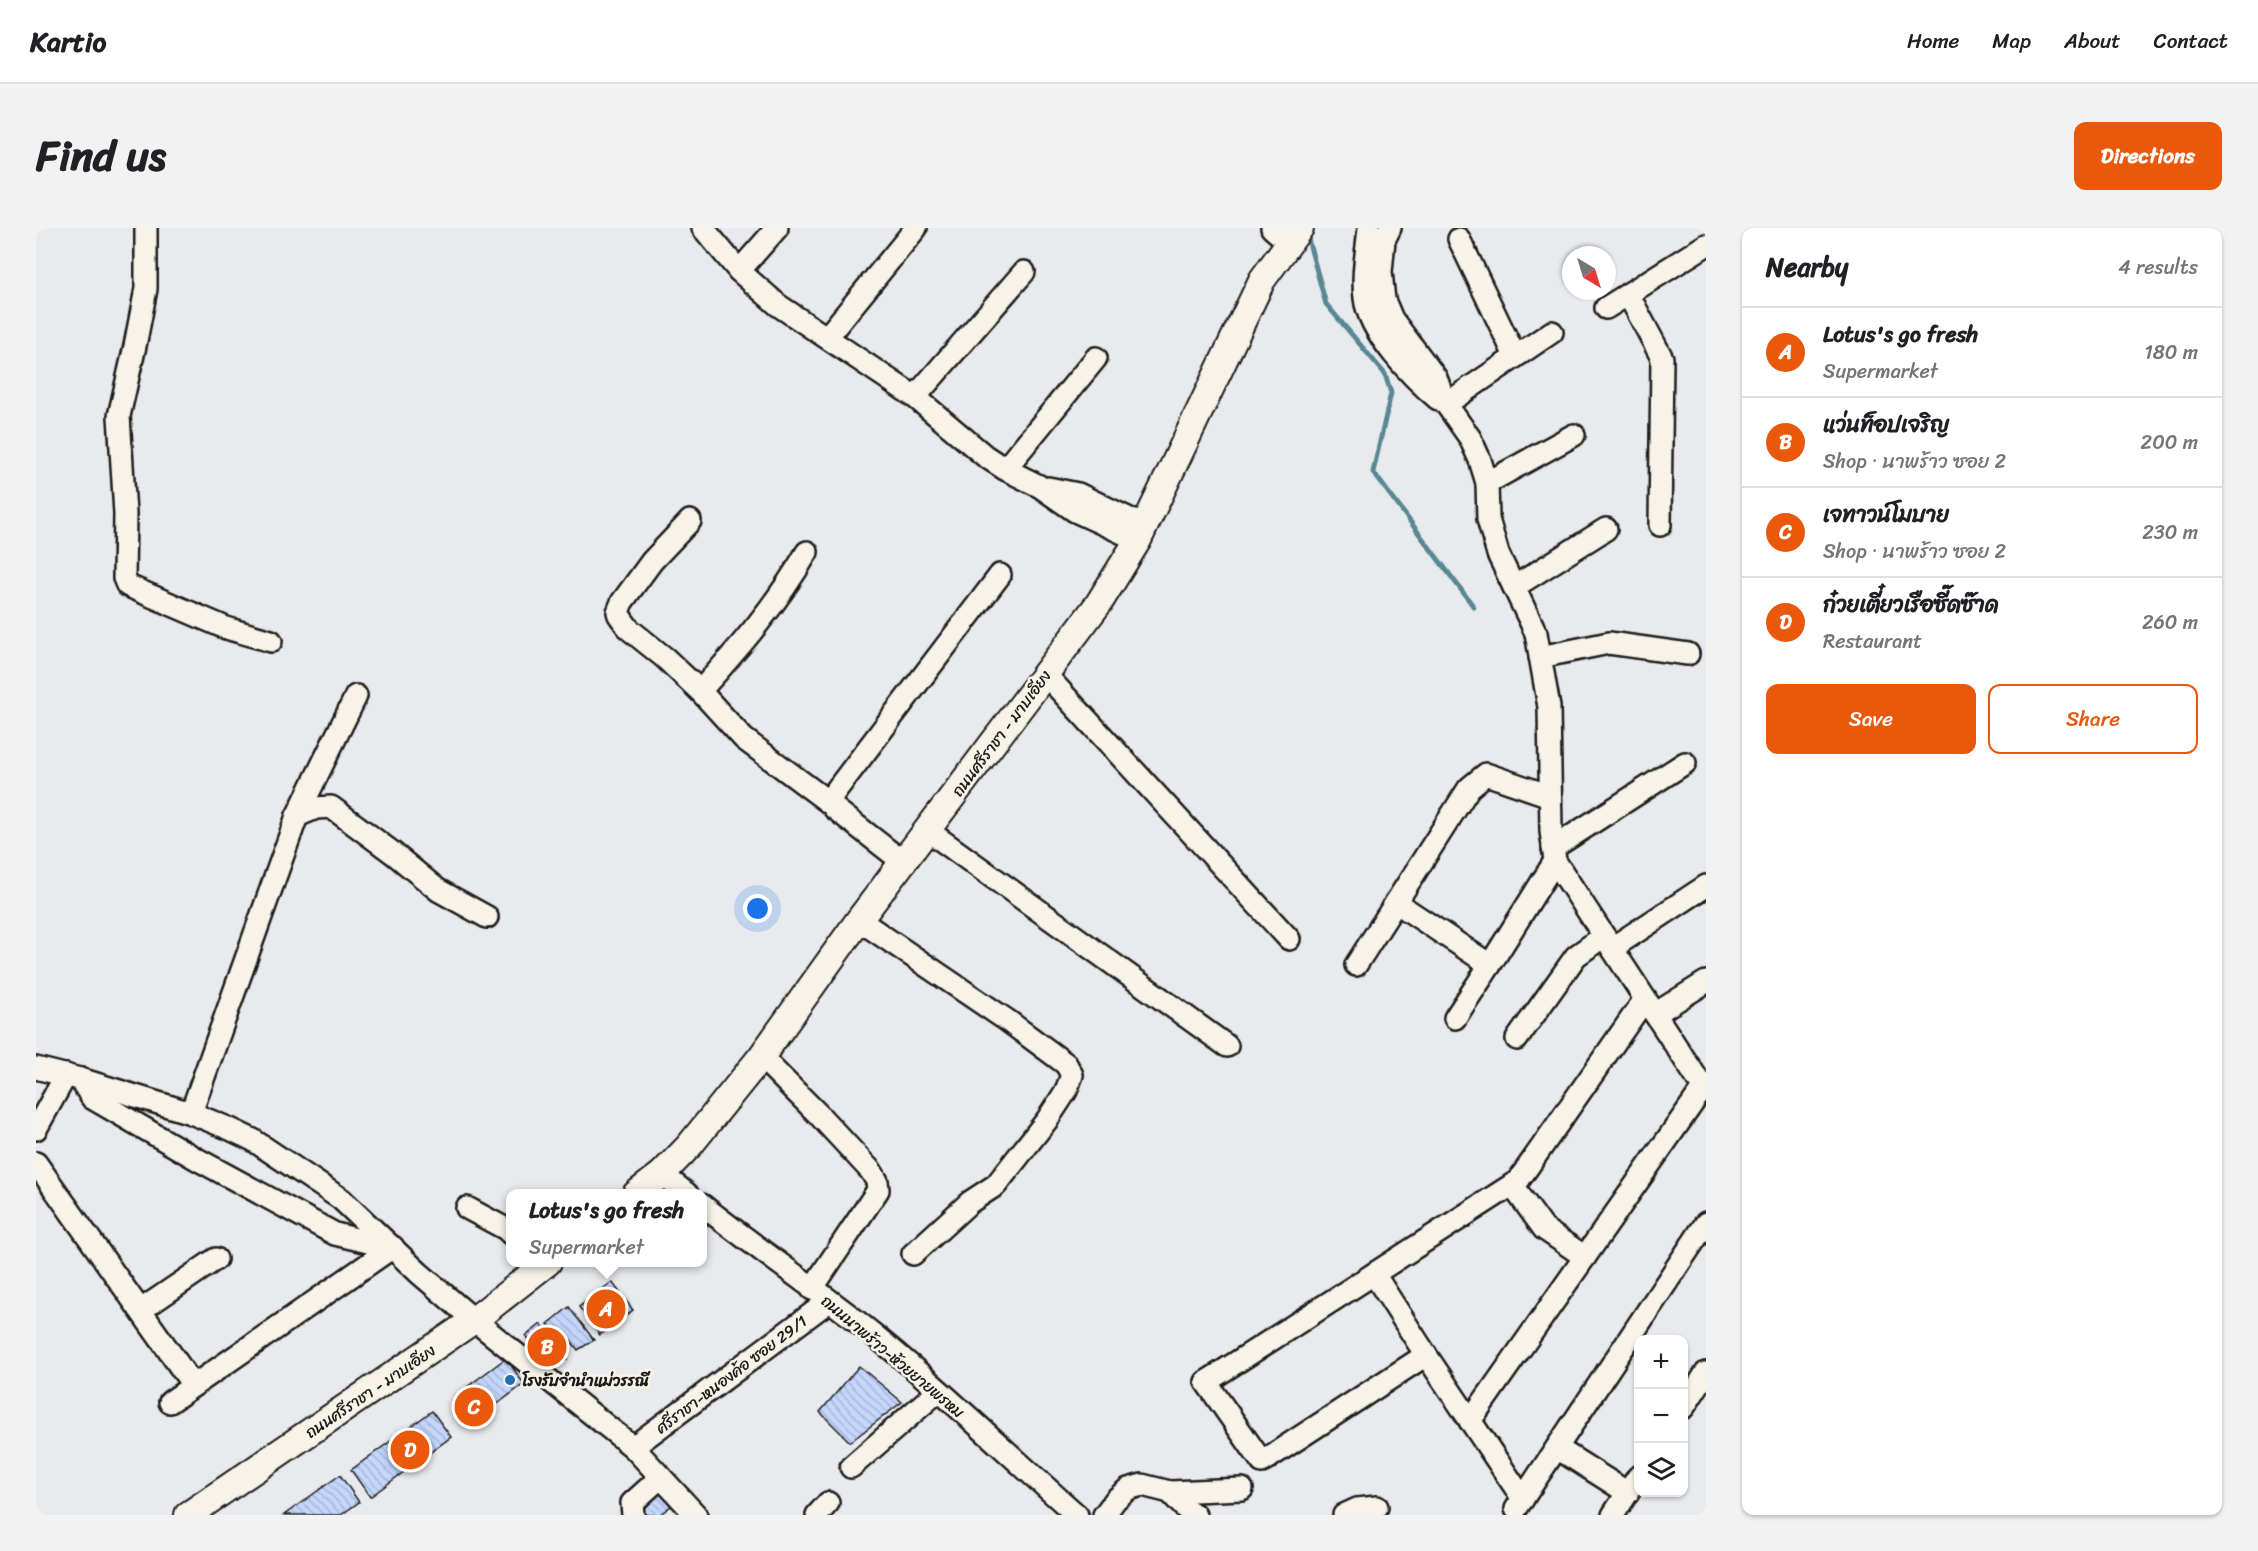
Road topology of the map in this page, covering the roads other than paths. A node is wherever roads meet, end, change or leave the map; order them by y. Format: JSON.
{"nodes":[{"id":1,"x":146,"y":228,"type":"edge"},
{"id":2,"x":703,"y":228,"type":"edge"},
{"id":3,"x":777,"y":228,"type":"edge"},
{"id":4,"x":916,"y":228,"type":"edge"},
{"id":5,"x":1369,"y":228,"type":"edge"},
{"id":6,"x":1390,"y":228,"type":"edge"},
{"id":7,"x":1287,"y":233,"type":"edge"},
{"id":8,"x":1459,"y":239,"type":"dead end"},
{"id":9,"x":1706,"y":245,"type":"edge"},
{"id":10,"x":739,"y":271,"type":"junction"},
{"id":11,"x":1024,"y":272,"type":"dead end"},
{"id":12,"x":1628,"y":294,"type":"junction"},
{"id":13,"x":1606,"y":308,"type":"dead end"},
{"id":14,"x":1552,"y":332,"type":"dead end"},
{"id":15,"x":827,"y":338,"type":"junction"},
{"id":16,"x":1515,"y":356,"type":"junction"},
{"id":17,"x":1096,"y":358,"type":"dead end"},
{"id":18,"x":915,"y":397,"type":"junction"},
{"id":19,"x":1446,"y":404,"type":"junction"},
{"id":20,"x":1574,"y":435,"type":"dead end"},
{"id":21,"x":1005,"y":469,"type":"junction"},
{"id":22,"x":1487,"y":483,"type":"junction"},
{"id":23,"x":690,"y":521,"type":"dead end"},
{"id":24,"x":1660,"y":525,"type":"dead end"},
{"id":25,"x":1606,"y":529,"type":"dead end"},
{"id":26,"x":1141,"y":533,"type":"junction"},
{"id":27,"x":807,"y":552,"type":"dead end"},
{"id":28,"x":1000,"y":575,"type":"dead end"},
{"id":29,"x":1514,"y":587,"type":"junction"},
{"id":30,"x":272,"y":641,"type":"dead end"},
{"id":31,"x":1688,"y":654,"type":"dead end"},
{"id":32,"x":1540,"y":657,"type":"junction"},
{"id":33,"x":1045,"y":674,"type":"junction"},
{"id":34,"x":699,"y":691,"type":"junction"},
{"id":35,"x":356,"y":696,"type":"dead end"},
{"id":36,"x":1685,"y":763,"type":"dead end"},
{"id":37,"x":1550,"y":796,"type":"junction"},
{"id":38,"x":831,"y":804,"type":"junction"},
{"id":39,"x":297,"y":816,"type":"junction"},
{"id":40,"x":927,"y":830,"type":"junction"},
{"id":41,"x":1554,"y":855,"type":"junction"},
{"id":42,"x":903,"y":862,"type":"junction"},
{"id":43,"x":1706,"y":886,"type":"edge"},
{"id":44,"x":1397,"y":903,"type":"junction"},
{"id":45,"x":487,"y":917,"type":"dead end"},
{"id":46,"x":859,"y":920,"type":"junction"},
{"id":47,"x":1289,"y":939,"type":"dead end"},
{"id":48,"x":1608,"y":942,"type":"junction"},
{"id":49,"x":1356,"y":965,"type":"dead end"},
{"id":50,"x":1490,"y":965,"type":"junction"},
{"id":51,"x":1706,"y":982,"type":"edge"},
{"id":52,"x":1650,"y":1006,"type":"junction"},
{"id":53,"x":1455,"y":1018,"type":"dead end"},
{"id":54,"x":1517,"y":1039,"type":"dead end"},
{"id":55,"x":1227,"y":1046,"type":"dead end"},
{"id":56,"x":761,"y":1057,"type":"junction"},
{"id":57,"x":36,"y":1068,"type":"edge"},
{"id":58,"x":73,"y":1077,"type":"junction"},
{"id":59,"x":1705,"y":1087,"type":"edge"},
{"id":60,"x":191,"y":1113,"type":"junction"},
{"id":61,"x":36,"y":1129,"type":"edge"},
{"id":62,"x":36,"y":1163,"type":"edge"},
{"id":63,"x":662,"y":1174,"type":"junction"},
{"id":64,"x":1512,"y":1185,"type":"junction"},
{"id":65,"x":642,"y":1189,"type":"edge"},
{"id":66,"x":681,"y":1189,"type":"edge"},
{"id":67,"x":467,"y":1208,"type":"dead end"},
{"id":68,"x":707,"y":1209,"type":"edge"},
{"id":69,"x":1706,"y":1222,"type":"edge"},
{"id":70,"x":506,"y":1228,"type":"edge"},
{"id":71,"x":393,"y":1247,"type":"junction"},
{"id":72,"x":913,"y":1254,"type":"dead end"},
{"id":73,"x":1586,"y":1257,"type":"junction"},
{"id":74,"x":216,"y":1258,"type":"dead end"},
{"id":75,"x":537,"y":1267,"type":"edge"},
{"id":76,"x":1374,"y":1274,"type":"junction"},
{"id":77,"x":812,"y":1289,"type":"junction"},
{"id":78,"x":829,"y":1300,"type":"junction"},
{"id":79,"x":141,"y":1310,"type":"junction"},
{"id":80,"x":474,"y":1320,"type":"junction"},
{"id":81,"x":1426,"y":1355,"type":"junction"},
{"id":82,"x":1706,"y":1372,"type":"edge"},
{"id":83,"x":193,"y":1385,"type":"junction"},
{"id":84,"x":938,"y":1391,"type":"junction"},
{"id":85,"x":1688,"y":1399,"type":"edge"},
{"id":86,"x":170,"y":1402,"type":"dead end"},
{"id":87,"x":1470,"y":1421,"type":"junction"},
{"id":88,"x":633,"y":1448,"type":"junction"},
{"id":89,"x":1557,"y":1448,"type":"junction"},
{"id":90,"x":851,"y":1467,"type":"dead end"},
{"id":91,"x":661,"y":1477,"type":"junction"},
{"id":92,"x":1633,"y":1485,"type":"edge"},
{"id":93,"x":1242,"y":1489,"type":"dead end"},
{"id":94,"x":1170,"y":1492,"type":"junction"},
{"id":95,"x":1377,"y":1507,"type":"dead end"},
{"id":96,"x":188,"y":1515,"type":"edge"},
{"id":97,"x":633,"y":1515,"type":"edge"},
{"id":98,"x":696,"y":1515,"type":"edge"},
{"id":99,"x":1077,"y":1515,"type":"edge"},
{"id":100,"x":1104,"y":1515,"type":"edge"},
{"id":101,"x":1195,"y":1515,"type":"edge"},
{"id":102,"x":1344,"y":1515,"type":"edge"},
{"id":103,"x":1613,"y":1515,"type":"edge"}],
"edges":[{"from":1,"to":30,"type":"street"},
{"from":2,"to":10,"type":"street"},
{"from":3,"to":10,"type":"street"},
{"from":4,"to":15,"type":"street"},
{"from":5,"to":19,"type":"street"},
{"from":6,"to":19,"type":"street"},
{"from":7,"to":26,"type":"main road","name":"ถนนศรีราชา - มาบเอียง"},
{"from":8,"to":16,"type":"street"},
{"from":9,"to":12,"type":"street"},
{"from":10,"to":15,"type":"street"},
{"from":11,"to":18,"type":"street"},
{"from":12,"to":13,"type":"street"},
{"from":12,"to":24,"type":"street"},
{"from":14,"to":16,"type":"street"},
{"from":15,"to":18,"type":"street"},
{"from":16,"to":19,"type":"street"},
{"from":17,"to":21,"type":"street"},
{"from":18,"to":21,"type":"street"},
{"from":19,"to":22,"type":"street"},
{"from":20,"to":22,"type":"street"},
{"from":21,"to":26,"type":"street"},
{"from":22,"to":29,"type":"street"},
{"from":23,"to":34,"type":"street"},
{"from":25,"to":29,"type":"street"},
{"from":26,"to":33,"type":"main road","name":"ถนนศรีราชา - มาบเอียง"},
{"from":27,"to":34,"type":"street"},
{"from":28,"to":38,"type":"street"},
{"from":29,"to":32,"type":"street"},
{"from":31,"to":32,"type":"street"},
{"from":32,"to":37,"type":"street"},
{"from":33,"to":40,"type":"main road","name":"ถนนศรีราชา - มาบเอียง"},
{"from":33,"to":47,"type":"street"},
{"from":34,"to":38,"type":"street"},
{"from":35,"to":39,"type":"street"},
{"from":36,"to":41,"type":"street"},
{"from":37,"to":41,"type":"street"},
{"from":37,"to":44,"type":"street"},
{"from":38,"to":42,"type":"street"},
{"from":39,"to":45,"type":"street"},
{"from":39,"to":60,"type":"street"},
{"from":40,"to":42,"type":"main road","name":"ถนนศรีราชา - มาบเอียง"},
{"from":40,"to":55,"type":"street"},
{"from":41,"to":48,"type":"street"},
{"from":41,"to":50,"type":"street"},
{"from":42,"to":46,"type":"main road","name":"ถนนศรีราชา - มาบเอียง"},
{"from":43,"to":48,"type":"street"},
{"from":44,"to":49,"type":"street"},
{"from":44,"to":50,"type":"street"},
{"from":46,"to":56,"type":"main road","name":"ถนนศรีราชา - มาบเอียง"},
{"from":46,"to":72,"type":"street"},
{"from":48,"to":52,"type":"street"},
{"from":48,"to":54,"type":"street"},
{"from":50,"to":53,"type":"street"},
{"from":51,"to":52,"type":"street"},
{"from":52,"to":59,"type":"street"},
{"from":52,"to":64,"type":"street"},
{"from":56,"to":63,"type":"main road","name":"ถนนศรีราชา - มาบเอียง"},
{"from":56,"to":77,"type":"street"},
{"from":57,"to":58,"type":"street"},
{"from":58,"to":60,"type":"street"},
{"from":58,"to":61,"type":"street"},
{"from":58,"to":71,"type":"street"},
{"from":59,"to":73,"type":"street"},
{"from":60,"to":71,"type":"street"},
{"from":62,"to":79,"type":"street"},
{"from":63,"to":65,"type":"main road","name":"ถนนศรีราชา - มาบเอียง"},
{"from":63,"to":66,"type":"street"},
{"from":64,"to":73,"type":"street"},
{"from":64,"to":76,"type":"street"},
{"from":67,"to":70,"type":"street"},
{"from":68,"to":77,"type":"street","name":"ถนนนาพร้าว-ห้วยยายพรหม"},
{"from":69,"to":89,"type":"street"},
{"from":71,"to":80,"type":"street"},
{"from":71,"to":83,"type":"street"},
{"from":73,"to":87,"type":"street"},
{"from":74,"to":79,"type":"street"},
{"from":75,"to":80,"type":"main road","name":"ถนนศรีราชา - มาบเอียง"},
{"from":76,"to":81,"type":"street"},
{"from":76,"to":81,"type":"street"},
{"from":77,"to":78,"type":"street","name":"ถนนนาพร้าว-ห้วยยายพรหม"},
{"from":78,"to":84,"type":"street","name":"ถนนนาพร้าว-ห้วยยายพรหม"},
{"from":78,"to":88,"type":"street","name":"ศรีราชา-หนองค้อ ซอย 29/1"},
{"from":79,"to":83,"type":"street"},
{"from":80,"to":88,"type":"street"},
{"from":80,"to":96,"type":"main road","name":"ถนนศรีราชา - มาบเอียง"},
{"from":81,"to":87,"type":"street"},
{"from":82,"to":85,"type":"street"},
{"from":83,"to":86,"type":"street"},
{"from":84,"to":90,"type":"street"},
{"from":84,"to":99,"type":"street","name":"ถนนนาพร้าว-ห้วยยายพรหม"},
{"from":87,"to":89,"type":"street"},
{"from":88,"to":91,"type":"street"},
{"from":89,"to":92,"type":"street"},
{"from":91,"to":97,"type":"street"},
{"from":91,"to":98,"type":"street"},
{"from":92,"to":103,"type":"street"},
{"from":93,"to":94,"type":"street"},
{"from":94,"to":100,"type":"street"},
{"from":94,"to":101,"type":"street"},
{"from":95,"to":102,"type":"street"}]}
